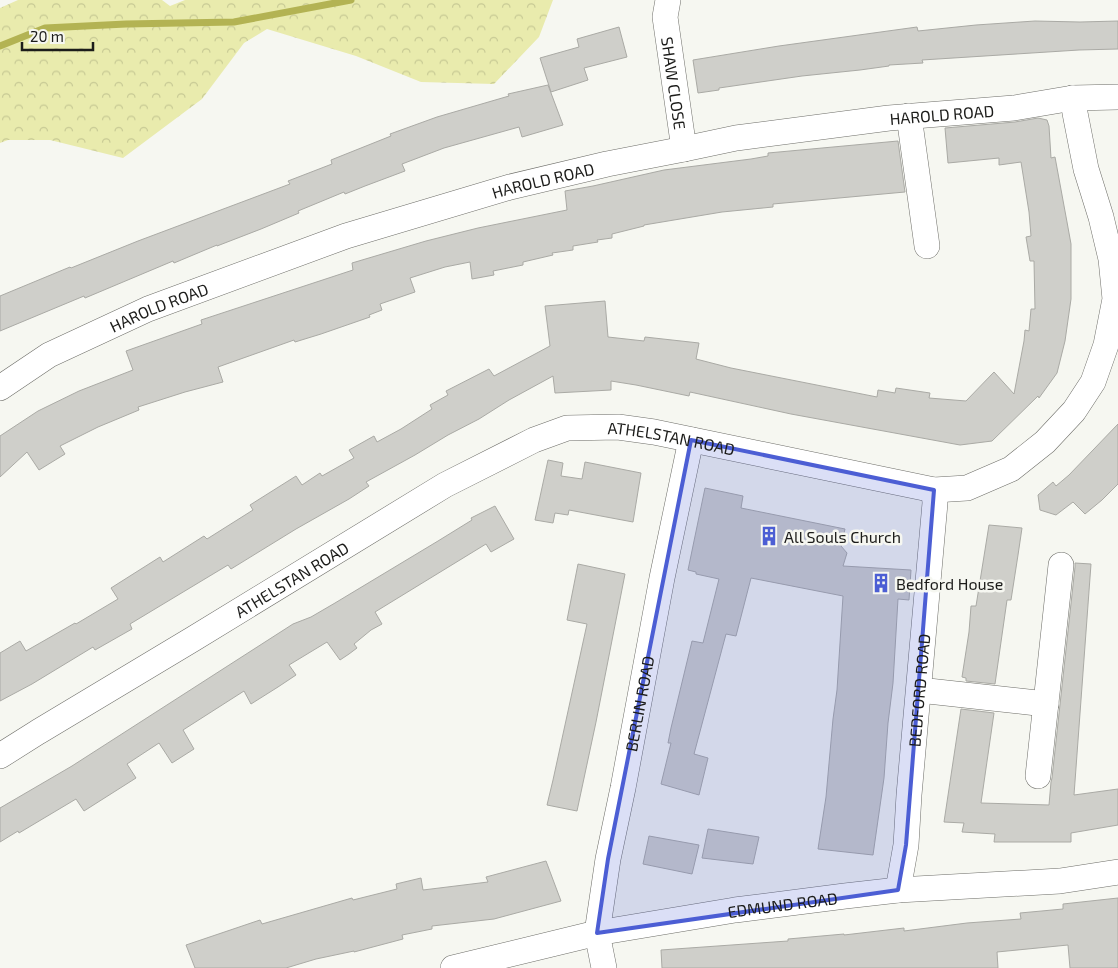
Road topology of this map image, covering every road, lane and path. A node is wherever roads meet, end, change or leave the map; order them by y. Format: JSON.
{"nodes":[{"id":1,"x":666,"y":8,"type":"edge"},
{"id":2,"x":1118,"y":97,"type":"edge"},
{"id":3,"x":1073,"y":98,"type":"junction"},
{"id":4,"x":909,"y":116,"type":"junction"},
{"id":5,"x":684,"y":150,"type":"junction"},
{"id":6,"x":927,"y":246,"type":"dead end"},
{"id":7,"x":0,"y":388,"type":"edge"},
{"id":8,"x":691,"y":440,"type":"junction"},
{"id":9,"x":934,"y":490,"type":"junction"},
{"id":10,"x":1061,"y":565,"type":"dead end"},
{"id":11,"x":919,"y":690,"type":"junction"},
{"id":12,"x":1046,"y":704,"type":"junction"},
{"id":13,"x":0,"y":756,"type":"edge"},
{"id":14,"x":1038,"y":776,"type":"dead end"},
{"id":15,"x":1118,"y":872,"type":"edge"},
{"id":16,"x":898,"y":890,"type":"junction"},
{"id":17,"x":597,"y":933,"type":"junction"},
{"id":18,"x":453,"y":968,"type":"edge"},
{"id":19,"x":604,"y":968,"type":"edge"}],
"edges":[{"from":1,"to":5,"type":"street","name":"SHAW CLOSE"},
{"from":2,"to":3,"type":"street","name":"HAROLD ROAD"},
{"from":3,"to":4,"type":"street","name":"HAROLD ROAD"},
{"from":3,"to":9,"type":"street","name":"ATHELSTAN ROAD"},
{"from":4,"to":5,"type":"street","name":"HAROLD ROAD"},
{"from":4,"to":6,"type":"street"},
{"from":5,"to":7,"type":"street","name":"HAROLD ROAD"},
{"from":8,"to":9,"type":"street","name":"ATHELSTAN ROAD"},
{"from":8,"to":13,"type":"street","name":"ATHELSTAN ROAD"},
{"from":8,"to":17,"type":"street","name":"BERLIN ROAD"},
{"from":9,"to":11,"type":"street","name":"BEDFORD ROAD"},
{"from":10,"to":12,"type":"street"},
{"from":11,"to":12,"type":"street"},
{"from":11,"to":16,"type":"street","name":"BEDFORD ROAD"},
{"from":12,"to":14,"type":"street"},
{"from":15,"to":16,"type":"street","name":"EDMUND ROAD"},
{"from":16,"to":17,"type":"street","name":"EDMUND ROAD"},
{"from":17,"to":18,"type":"street","name":"EDMUND ROAD"},
{"from":17,"to":19,"type":"street","name":"BERLIN ROAD"}]}
